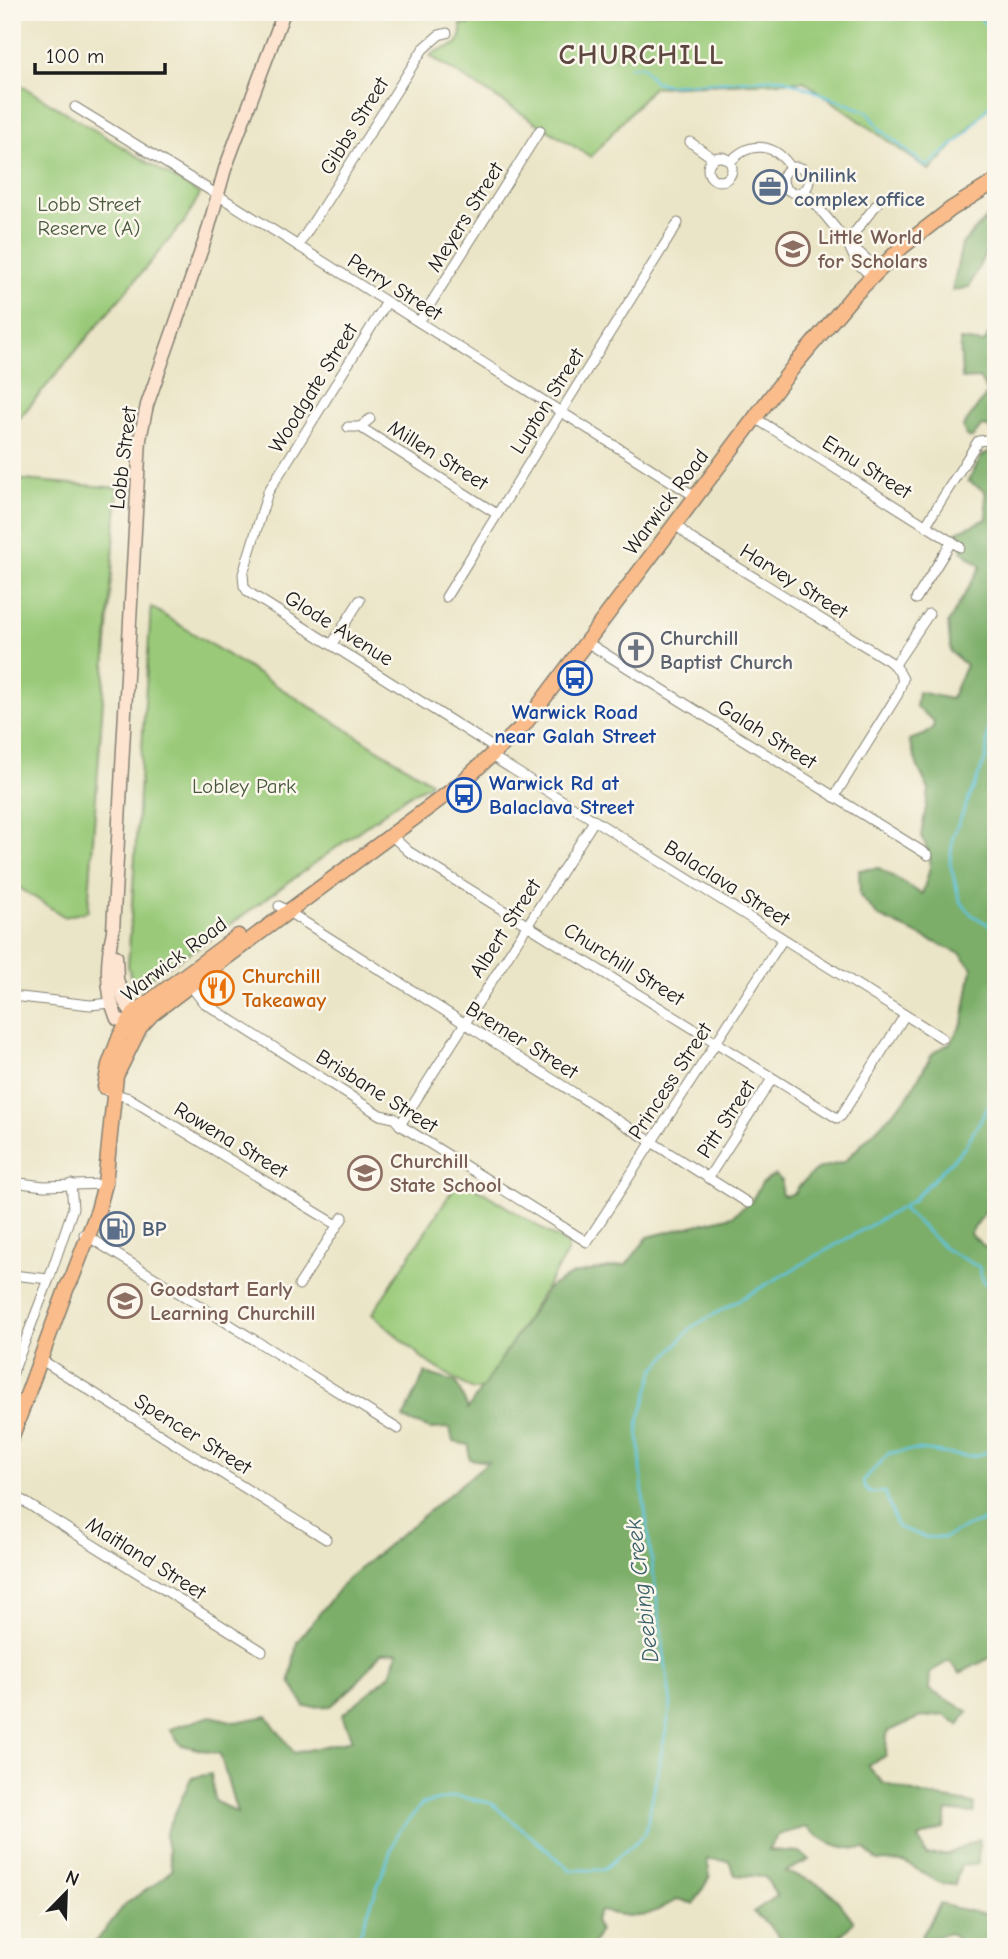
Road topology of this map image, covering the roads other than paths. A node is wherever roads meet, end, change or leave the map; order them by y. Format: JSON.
{"nodes":[{"id":1,"x":284,"y":12,"type":"edge"},
{"id":2,"x":447,"y":33,"type":"dead end"},
{"id":3,"x":75,"y":107,"type":"dead end"},
{"id":4,"x":540,"y":130,"type":"dead end"},
{"id":5,"x":690,"y":142,"type":"dead end"},
{"id":6,"x":714,"y":159,"type":"junction"},
{"id":7,"x":730,"y":162,"type":"junction"},
{"id":8,"x":791,"y":168,"type":"junction"},
{"id":9,"x":996,"y":181,"type":"edge"},
{"id":10,"x":804,"y":190,"type":"junction"},
{"id":11,"x":219,"y":197,"type":"junction"},
{"id":12,"x":877,"y":204,"type":"dead end"},
{"id":13,"x":678,"y":223,"type":"dead end"},
{"id":14,"x":847,"y":242,"type":"junction"},
{"id":15,"x":298,"y":246,"type":"junction"},
{"id":16,"x":875,"y":273,"type":"junction"},
{"id":17,"x":387,"y":302,"type":"junction"},
{"id":18,"x":419,"y":322,"type":"junction"},
{"id":19,"x":561,"y":411,"type":"junction"},
{"id":20,"x":755,"y":418,"type":"junction"},
{"id":21,"x":370,"y":419,"type":"dead end"},
{"id":22,"x":348,"y":426,"type":"dead end"},
{"id":23,"x":360,"y":427,"type":"junction"},
{"id":24,"x":986,"y":440,"type":"dead end"},
{"id":25,"x":268,"y":492,"type":"joint"},
{"id":26,"x":696,"y":497,"type":"junction"},
{"id":27,"x":497,"y":514,"type":"junction"},
{"id":28,"x":676,"y":524,"type":"junction"},
{"id":29,"x":926,"y":525,"type":"junction"},
{"id":30,"x":446,"y":597,"type":"dead end"},
{"id":31,"x":916,"y":598,"type":"dead end"},
{"id":32,"x":360,"y":600,"type":"dead end"},
{"id":33,"x":929,"y":614,"type":"dead end"},
{"id":34,"x":588,"y":643,"type":"junction"},
{"id":35,"x":331,"y":644,"type":"junction"},
{"id":36,"x":894,"y":666,"type":"junction"},
{"id":37,"x":496,"y":754,"type":"junction"},
{"id":38,"x":834,"y":797,"type":"junction"},
{"id":39,"x":594,"y":821,"type":"junction"},
{"id":40,"x":391,"y":835,"type":"junction"},
{"id":41,"x":928,"y":855,"type":"dead end"},
{"id":42,"x":283,"y":909,"type":"junction"},
{"id":43,"x":528,"y":924,"type":"junction"},
{"id":44,"x":113,"y":931,"type":"junction"},
{"id":45,"x":783,"y":939,"type":"junction"},
{"id":46,"x":190,"y":985,"type":"junction"},
{"id":47,"x":12,"y":996,"type":"edge"},
{"id":48,"x":111,"y":1003,"type":"junction"},
{"id":49,"x":905,"y":1015,"type":"junction"},
{"id":50,"x":134,"y":1021,"type":"junction"},
{"id":51,"x":464,"y":1025,"type":"junction"},
{"id":52,"x":942,"y":1038,"type":"dead end"},
{"id":53,"x":716,"y":1043,"type":"junction"},
{"id":54,"x":772,"y":1079,"type":"junction"},
{"id":55,"x":109,"y":1092,"type":"junction"},
{"id":56,"x":400,"y":1125,"type":"junction"},
{"id":57,"x":652,"y":1142,"type":"junction"},
{"id":58,"x":708,"y":1178,"type":"junction"},
{"id":59,"x":12,"y":1182,"type":"edge"},
{"id":60,"x":100,"y":1183,"type":"junction"},
{"id":61,"x":71,"y":1184,"type":"junction"},
{"id":62,"x":748,"y":1203,"type":"dead end"},
{"id":63,"x":85,"y":1235,"type":"junction"},
{"id":64,"x":587,"y":1242,"type":"joint"},
{"id":65,"x":12,"y":1275,"type":"edge"},
{"id":66,"x":49,"y":1279,"type":"junction"},
{"id":67,"x":299,"y":1285,"type":"dead end"},
{"id":68,"x":40,"y":1359,"type":"junction"},
{"id":69,"x":12,"y":1375,"type":"edge"},
{"id":70,"x":398,"y":1429,"type":"dead end"},
{"id":71,"x":12,"y":1436,"type":"edge"},
{"id":72,"x":12,"y":1494,"type":"edge"},
{"id":73,"x":326,"y":1539,"type":"dead end"},
{"id":74,"x":262,"y":1651,"type":"dead end"}],
"edges":[{"from":1,"to":11,"type":"main road","name":"Lobb Street"},
{"from":2,"to":15,"type":"street","name":"Gibbs Street"},
{"from":3,"to":11,"type":"street","name":"Perry Street"},
{"from":4,"to":18,"type":"street","name":"Meyers Street"},
{"from":5,"to":6,"type":"street"},
{"from":6,"to":7,"type":"street"},
{"from":6,"to":7,"type":"street"},
{"from":7,"to":8,"type":"street"},
{"from":8,"to":10,"type":"street"},
{"from":8,"to":10,"type":"street"},
{"from":9,"to":16,"type":"main road","name":"Warwick Road"},
{"from":10,"to":14,"type":"street"},
{"from":11,"to":15,"type":"street","name":"Perry Street"},
{"from":11,"to":44,"type":"main road","name":"Lobb Street"},
{"from":12,"to":14,"type":"street"},
{"from":13,"to":19,"type":"street","name":"Lupton Street"},
{"from":14,"to":16,"type":"street"},
{"from":15,"to":17,"type":"street","name":"Perry Street"},
{"from":16,"to":20,"type":"main road","name":"Warwick Road"},
{"from":17,"to":18,"type":"street","name":"Perry Street"},
{"from":17,"to":25,"type":"street","name":"Woodgate Street"},
{"from":18,"to":19,"type":"street","name":"Perry Street"},
{"from":19,"to":26,"type":"street","name":"Perry Street"},
{"from":19,"to":27,"type":"street","name":"Lupton Street"},
{"from":20,"to":26,"type":"main road","name":"Warwick Road"},
{"from":20,"to":29,"type":"street","name":"Emu Street"},
{"from":21,"to":23,"type":"street","name":"Millen Street"},
{"from":22,"to":23,"type":"street","name":"Millen Street"},
{"from":23,"to":27,"type":"street","name":"Millen Street"},
{"from":24,"to":29,"type":"street"},
{"from":25,"to":35,"type":"street","name":"Glode Avenue"},
{"from":26,"to":28,"type":"main road","name":"Warwick Road"},
{"from":27,"to":30,"type":"street","name":"Lupton Street"},
{"from":28,"to":34,"type":"main road","name":"Warwick Road"},
{"from":28,"to":36,"type":"street","name":"Harvey Street"},
{"from":29,"to":31,"type":"street","name":"Emu Street"},
{"from":32,"to":35,"type":"street"},
{"from":33,"to":36,"type":"street"},
{"from":34,"to":37,"type":"main road","name":"Warwick Road"},
{"from":34,"to":38,"type":"street","name":"Galah Street"},
{"from":35,"to":37,"type":"street","name":"Glode Avenue"},
{"from":36,"to":38,"type":"street"},
{"from":37,"to":39,"type":"street","name":"Balaclava Street"},
{"from":37,"to":40,"type":"main road","name":"Warwick Road"},
{"from":38,"to":41,"type":"street","name":"Galah Street"},
{"from":39,"to":43,"type":"street","name":"Albert Street"},
{"from":39,"to":45,"type":"street","name":"Balaclava Street"},
{"from":40,"to":42,"type":"main road","name":"Warwick Road"},
{"from":40,"to":43,"type":"street","name":"Churchill Street"},
{"from":42,"to":46,"type":"main road","name":"Warwick Road"},
{"from":42,"to":50,"type":"main road","name":"Warwick Road"},
{"from":42,"to":51,"type":"street","name":"Bremer Street"},
{"from":43,"to":51,"type":"street","name":"Albert Street"},
{"from":43,"to":53,"type":"street","name":"Churchill Street"},
{"from":44,"to":48,"type":"main road","name":"Lobb Street"},
{"from":44,"to":50,"type":"main road","name":"Lobb Street"},
{"from":45,"to":49,"type":"street","name":"Balaclava Street"},
{"from":45,"to":53,"type":"street","name":"Princess Street"},
{"from":46,"to":50,"type":"main road","name":"Warwick Road"},
{"from":46,"to":56,"type":"street","name":"Brisbane Street"},
{"from":47,"to":48,"type":"street"},
{"from":48,"to":50,"type":"main road"},
{"from":49,"to":52,"type":"street","name":"Balaclava Street"},
{"from":49,"to":54,"type":"street","name":"Churchill Street"},
{"from":50,"to":55,"type":"main road","name":"Warwick Road"},
{"from":51,"to":56,"type":"street","name":"Albert Street"},
{"from":51,"to":57,"type":"street","name":"Bremer Street"},
{"from":53,"to":54,"type":"street","name":"Churchill Street"},
{"from":53,"to":57,"type":"street","name":"Princess Street"},
{"from":54,"to":58,"type":"street","name":"Pitt Street"},
{"from":55,"to":60,"type":"main road","name":"Warwick Road"},
{"from":55,"to":67,"type":"street","name":"Rowena Street"},
{"from":56,"to":64,"type":"street","name":"Brisbane Street"},
{"from":57,"to":58,"type":"street","name":"Bremer Street"},
{"from":57,"to":64,"type":"street","name":"Princess Street"},
{"from":58,"to":62,"type":"street","name":"Bremer Street"},
{"from":59,"to":61,"type":"street"},
{"from":60,"to":61,"type":"street"},
{"from":60,"to":63,"type":"main road","name":"Warwick Road"},
{"from":61,"to":66,"type":"street"},
{"from":63,"to":68,"type":"main road","name":"Warwick Road"},
{"from":63,"to":70,"type":"street"},
{"from":65,"to":66,"type":"street"},
{"from":66,"to":69,"type":"street"},
{"from":68,"to":71,"type":"main road","name":"Warwick Road"},
{"from":68,"to":73,"type":"street","name":"Spencer Street"},
{"from":72,"to":74,"type":"street","name":"Maitland Street"}]}
